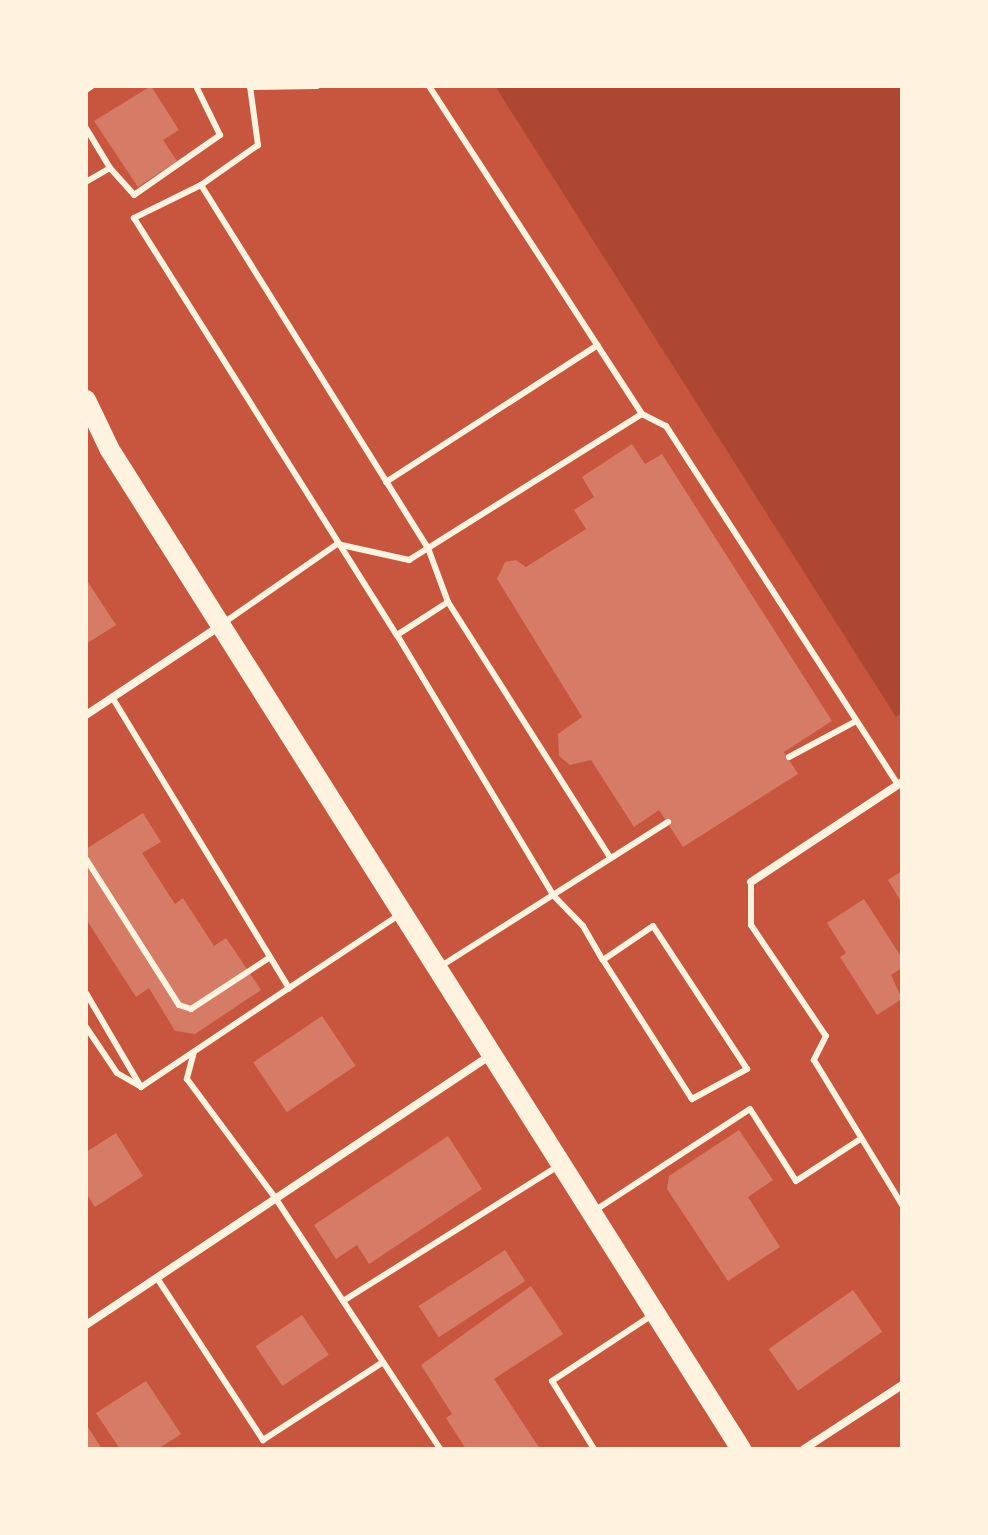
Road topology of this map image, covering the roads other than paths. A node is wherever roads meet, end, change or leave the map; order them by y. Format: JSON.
{"nodes":[{"id":1,"x":92,"y":86,"type":"edge"},
{"id":2,"x":196,"y":86,"type":"edge"},
{"id":3,"x":317,"y":86,"type":"edge"},
{"id":4,"x":429,"y":86,"type":"edge"},
{"id":5,"x":250,"y":87,"type":"edge"},
{"id":6,"x":86,"y":90,"type":"edge"},
{"id":7,"x":86,"y":128,"type":"edge"},
{"id":8,"x":110,"y":168,"type":"junction"},
{"id":9,"x":86,"y":182,"type":"edge"},
{"id":10,"x":201,"y":185,"type":"junction"},
{"id":11,"x":598,"y":345,"type":"junction"},
{"id":12,"x":86,"y":400,"type":"edge"},
{"id":13,"x":642,"y":414,"type":"junction"},
{"id":14,"x":86,"y":430,"type":"edge"},
{"id":15,"x":110,"y":450,"type":"junction"},
{"id":16,"x":386,"y":482,"type":"junction"},
{"id":17,"x":337,"y":544,"type":"junction"},
{"id":18,"x":428,"y":548,"type":"junction"},
{"id":19,"x":448,"y":602,"type":"junction"},
{"id":20,"x":221,"y":625,"type":"junction"},
{"id":21,"x":397,"y":635,"type":"junction"},
{"id":22,"x":112,"y":697,"type":"junction"},
{"id":23,"x":86,"y":715,"type":"edge"},
{"id":24,"x":856,"y":721,"type":"junction"},
{"id":25,"x":789,"y":757,"type":"dead end"},
{"id":26,"x":900,"y":783,"type":"edge"},
{"id":27,"x":668,"y":822,"type":"dead end"},
{"id":28,"x":610,"y":857,"type":"junction"},
{"id":29,"x":86,"y":859,"type":"edge"},
{"id":30,"x":751,"y":882,"type":"joint"},
{"id":31,"x":553,"y":895,"type":"junction"},
{"id":32,"x":402,"y":913,"type":"junction"},
{"id":33,"x":269,"y":958,"type":"junction"},
{"id":34,"x":603,"y":960,"type":"junction"},
{"id":35,"x":437,"y":969,"type":"junction"},
{"id":36,"x":289,"y":988,"type":"junction"},
{"id":37,"x":86,"y":993,"type":"edge"},
{"id":38,"x":86,"y":1027,"type":"edge"},
{"id":39,"x":194,"y":1052,"type":"junction"},
{"id":40,"x":491,"y":1056,"type":"junction"},
{"id":41,"x":141,"y":1087,"type":"junction"},
{"id":42,"x":859,"y":1140,"type":"junction"},
{"id":43,"x":560,"y":1165,"type":"junction"},
{"id":44,"x":276,"y":1199,"type":"junction"},
{"id":45,"x":902,"y":1205,"type":"edge"},
{"id":46,"x":591,"y":1213,"type":"junction"},
{"id":47,"x":157,"y":1278,"type":"junction"},
{"id":48,"x":343,"y":1301,"type":"junction"},
{"id":49,"x":655,"y":1313,"type":"junction"},
{"id":50,"x":86,"y":1325,"type":"edge"},
{"id":51,"x":383,"y":1362,"type":"junction"},
{"id":52,"x":902,"y":1385,"type":"edge"},
{"id":53,"x":440,"y":1449,"type":"edge"},
{"id":54,"x":594,"y":1449,"type":"edge"},
{"id":55,"x":741,"y":1449,"type":"edge"},
{"id":56,"x":804,"y":1449,"type":"edge"}],
"edges":[{"from":1,"to":6,"type":"lane"},
{"from":2,"to":8,"type":"lane"},
{"from":3,"to":5,"type":"lane"},
{"from":4,"to":11,"type":"lane"},
{"from":5,"to":10,"type":"lane"},
{"from":7,"to":8,"type":"lane"},
{"from":8,"to":9,"type":"lane"},
{"from":10,"to":16,"type":"lane"},
{"from":10,"to":17,"type":"lane"},
{"from":11,"to":13,"type":"lane"},
{"from":11,"to":16,"type":"lane"},
{"from":12,"to":15,"type":"main road"},
{"from":13,"to":18,"type":"lane"},
{"from":13,"to":24,"type":"lane"},
{"from":14,"to":15,"type":"main road"},
{"from":15,"to":20,"type":"main road"},
{"from":16,"to":18,"type":"lane"},
{"from":17,"to":18,"type":"lane"},
{"from":17,"to":20,"type":"lane"},
{"from":17,"to":21,"type":"lane"},
{"from":18,"to":19,"type":"lane"},
{"from":19,"to":21,"type":"lane"},
{"from":19,"to":28,"type":"lane"},
{"from":20,"to":22,"type":"street"},
{"from":20,"to":32,"type":"main road"},
{"from":21,"to":31,"type":"lane"},
{"from":22,"to":23,"type":"street"},
{"from":22,"to":33,"type":"lane"},
{"from":24,"to":25,"type":"lane"},
{"from":24,"to":26,"type":"lane"},
{"from":26,"to":30,"type":"street"},
{"from":27,"to":28,"type":"lane"},
{"from":28,"to":31,"type":"lane"},
{"from":29,"to":33,"type":"lane"},
{"from":30,"to":42,"type":"lane"},
{"from":31,"to":34,"type":"lane"},
{"from":31,"to":35,"type":"lane"},
{"from":32,"to":35,"type":"main road"},
{"from":32,"to":36,"type":"lane"},
{"from":33,"to":36,"type":"lane"},
{"from":34,"to":34,"type":"lane"},
{"from":35,"to":40,"type":"main road"},
{"from":36,"to":39,"type":"lane"},
{"from":37,"to":41,"type":"lane"},
{"from":38,"to":41,"type":"lane"},
{"from":39,"to":41,"type":"lane"},
{"from":39,"to":44,"type":"lane"},
{"from":40,"to":43,"type":"main road"},
{"from":40,"to":44,"type":"street"},
{"from":42,"to":45,"type":"lane"},
{"from":42,"to":46,"type":"lane"},
{"from":43,"to":46,"type":"main road"},
{"from":43,"to":48,"type":"lane"},
{"from":44,"to":47,"type":"street"},
{"from":44,"to":48,"type":"lane"},
{"from":46,"to":49,"type":"main road"},
{"from":47,"to":50,"type":"street"},
{"from":47,"to":51,"type":"lane"},
{"from":48,"to":51,"type":"lane"},
{"from":49,"to":54,"type":"lane"},
{"from":49,"to":55,"type":"main road"},
{"from":51,"to":53,"type":"lane"},
{"from":52,"to":56,"type":"street"}]}
